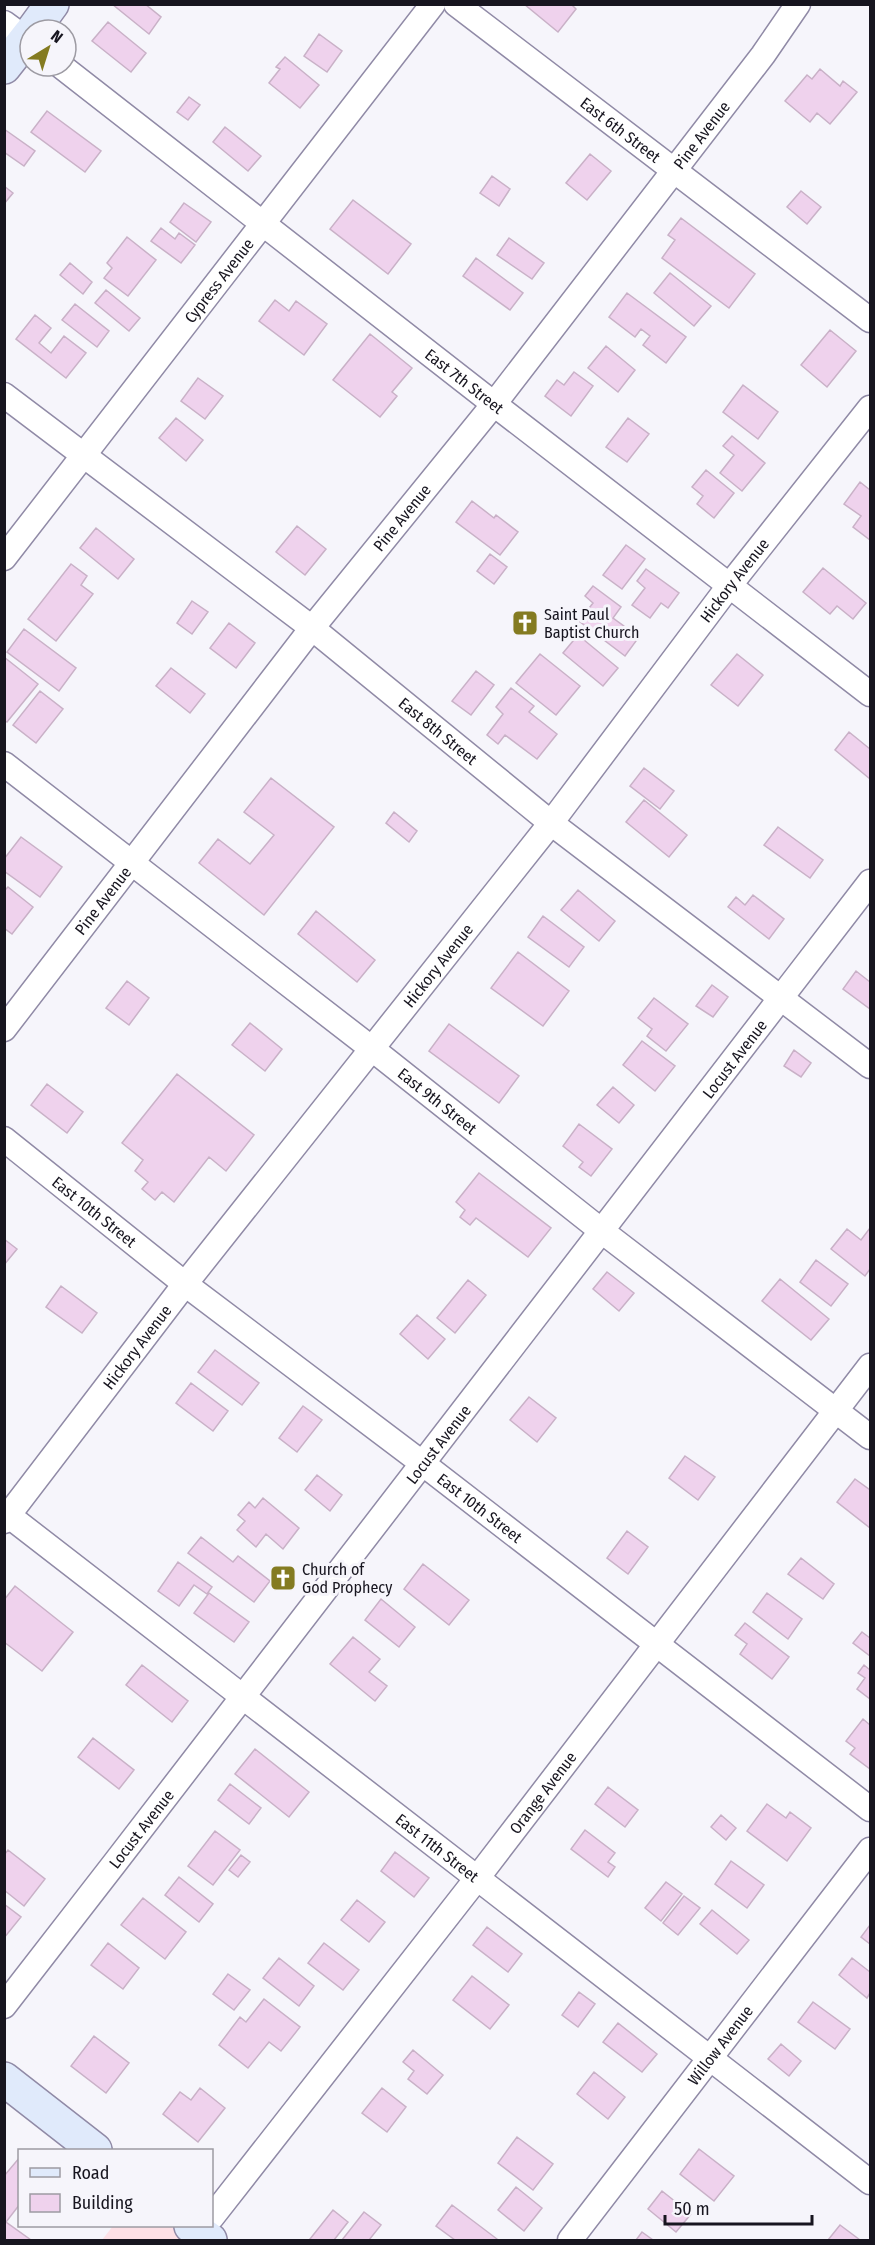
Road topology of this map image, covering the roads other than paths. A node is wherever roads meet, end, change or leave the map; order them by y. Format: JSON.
{"nodes":[{"id":1,"x":52,"y":4,"type":"edge"},
{"id":2,"x":433,"y":4,"type":"edge"},
{"id":3,"x":456,"y":4,"type":"edge"},
{"id":4,"x":798,"y":4,"type":"edge"},
{"id":5,"x":39,"y":18,"type":"edge"},
{"id":6,"x":18,"y":44,"type":"edge"},
{"id":7,"x":4,"y":67,"type":"edge"},
{"id":8,"x":76,"y":78,"type":"edge"},
{"id":9,"x":674,"y":171,"type":"junction"},
{"id":10,"x":262,"y":223,"type":"junction"},
{"id":11,"x":870,"y":321,"type":"edge"},
{"id":12,"x":4,"y":395,"type":"edge"},
{"id":13,"x":494,"y":404,"type":"junction"},
{"id":14,"x":870,"y":408,"type":"edge"},
{"id":15,"x":84,"y":457,"type":"junction"},
{"id":16,"x":4,"y":558,"type":"edge"},
{"id":17,"x":729,"y":586,"type":"junction"},
{"id":18,"x":312,"y":628,"type":"junction"},
{"id":19,"x":870,"y":694,"type":"edge"},
{"id":20,"x":4,"y":764,"type":"edge"},
{"id":21,"x":550,"y":823,"type":"junction"},
{"id":22,"x":132,"y":863,"type":"junction"},
{"id":23,"x":870,"y":882,"type":"edge"},
{"id":24,"x":782,"y":998,"type":"junction"},
{"id":25,"x":4,"y":1029,"type":"edge"},
{"id":26,"x":371,"y":1048,"type":"junction"},
{"id":27,"x":870,"y":1066,"type":"edge"},
{"id":28,"x":4,"y":1139,"type":"edge"},
{"id":29,"x":603,"y":1232,"type":"junction"},
{"id":30,"x":185,"y":1284,"type":"junction"},
{"id":31,"x":870,"y":1366,"type":"edge"},
{"id":32,"x":836,"y":1410,"type":"junction"},
{"id":33,"x":870,"y":1437,"type":"edge"},
{"id":34,"x":422,"y":1463,"type":"junction"},
{"id":35,"x":6,"y":1516,"type":"edge"},
{"id":36,"x":657,"y":1644,"type":"junction"},
{"id":37,"x":243,"y":1697,"type":"junction"},
{"id":38,"x":870,"y":1809,"type":"edge"},
{"id":39,"x":870,"y":1850,"type":"edge"},
{"id":40,"x":478,"y":1877,"type":"junction"},
{"id":41,"x":4,"y":2006,"type":"edge"},
{"id":42,"x":710,"y":2060,"type":"junction"},
{"id":43,"x":4,"y":2079,"type":"edge"},
{"id":44,"x":92,"y":2149,"type":"edge"},
{"id":45,"x":870,"y":2182,"type":"edge"},
{"id":46,"x":213,"y":2215,"type":"edge"},
{"id":47,"x":570,"y":2241,"type":"edge"}],
"edges":[{"from":1,"to":5,"type":"main road"},
{"from":2,"to":10,"type":"street","name":"Cypress Avenue"},
{"from":3,"to":9,"type":"street","name":"East 6th Street"},
{"from":4,"to":9,"type":"street","name":"Pine Avenue"},
{"from":6,"to":7,"type":"main road"},
{"from":8,"to":10,"type":"street","name":"East 7th Street"},
{"from":9,"to":11,"type":"street","name":"East 6th Street"},
{"from":9,"to":13,"type":"street","name":"Pine Avenue"},
{"from":10,"to":13,"type":"street","name":"East 7th Street"},
{"from":10,"to":15,"type":"street","name":"Cypress Avenue"},
{"from":12,"to":15,"type":"street","name":"East 8th Street"},
{"from":13,"to":17,"type":"street","name":"East 7th Street"},
{"from":13,"to":18,"type":"street","name":"Pine Avenue"},
{"from":14,"to":17,"type":"street","name":"Hickory Avenue"},
{"from":15,"to":16,"type":"street","name":"Cypress Avenue"},
{"from":15,"to":18,"type":"street","name":"East 8th Street"},
{"from":17,"to":19,"type":"street","name":"East 7th Street"},
{"from":17,"to":21,"type":"street","name":"Hickory Avenue"},
{"from":18,"to":21,"type":"street","name":"East 8th Street"},
{"from":18,"to":22,"type":"street","name":"Pine Avenue"},
{"from":20,"to":22,"type":"street","name":"East 9th Street"},
{"from":21,"to":24,"type":"street","name":"East 8th Street"},
{"from":21,"to":26,"type":"street","name":"Hickory Avenue"},
{"from":22,"to":25,"type":"street","name":"Pine Avenue"},
{"from":22,"to":26,"type":"street","name":"East 9th Street"},
{"from":23,"to":24,"type":"street","name":"Locust Avenue"},
{"from":24,"to":27,"type":"street","name":"East 8th Street"},
{"from":24,"to":29,"type":"street","name":"Locust Avenue"},
{"from":26,"to":29,"type":"street","name":"East 9th Street"},
{"from":26,"to":30,"type":"street","name":"Hickory Avenue"},
{"from":28,"to":30,"type":"street","name":"East 10th Street"},
{"from":29,"to":32,"type":"street","name":"East 9th Street"},
{"from":29,"to":34,"type":"street","name":"Locust Avenue"},
{"from":30,"to":34,"type":"street","name":"East 10th Street"},
{"from":30,"to":35,"type":"street","name":"Hickory Avenue"},
{"from":31,"to":32,"type":"street","name":"Orange Avenue"},
{"from":32,"to":33,"type":"street","name":"East 9th Street"},
{"from":32,"to":36,"type":"street","name":"Orange Avenue"},
{"from":34,"to":36,"type":"street","name":"East 10th Street"},
{"from":34,"to":37,"type":"street","name":"Locust Avenue"},
{"from":35,"to":37,"type":"street","name":"East 11th Street"},
{"from":36,"to":38,"type":"street","name":"East 10th Street"},
{"from":36,"to":40,"type":"street","name":"Orange Avenue"},
{"from":37,"to":40,"type":"street","name":"East 11th Street"},
{"from":37,"to":41,"type":"street","name":"Locust Avenue"},
{"from":39,"to":42,"type":"street","name":"Willow Avenue"},
{"from":40,"to":42,"type":"street","name":"East 11th Street"},
{"from":40,"to":46,"type":"street","name":"Orange Avenue"},
{"from":42,"to":45,"type":"street","name":"East 11th Street"},
{"from":42,"to":47,"type":"street","name":"Willow Avenue"},
{"from":43,"to":44,"type":"main road"}]}
